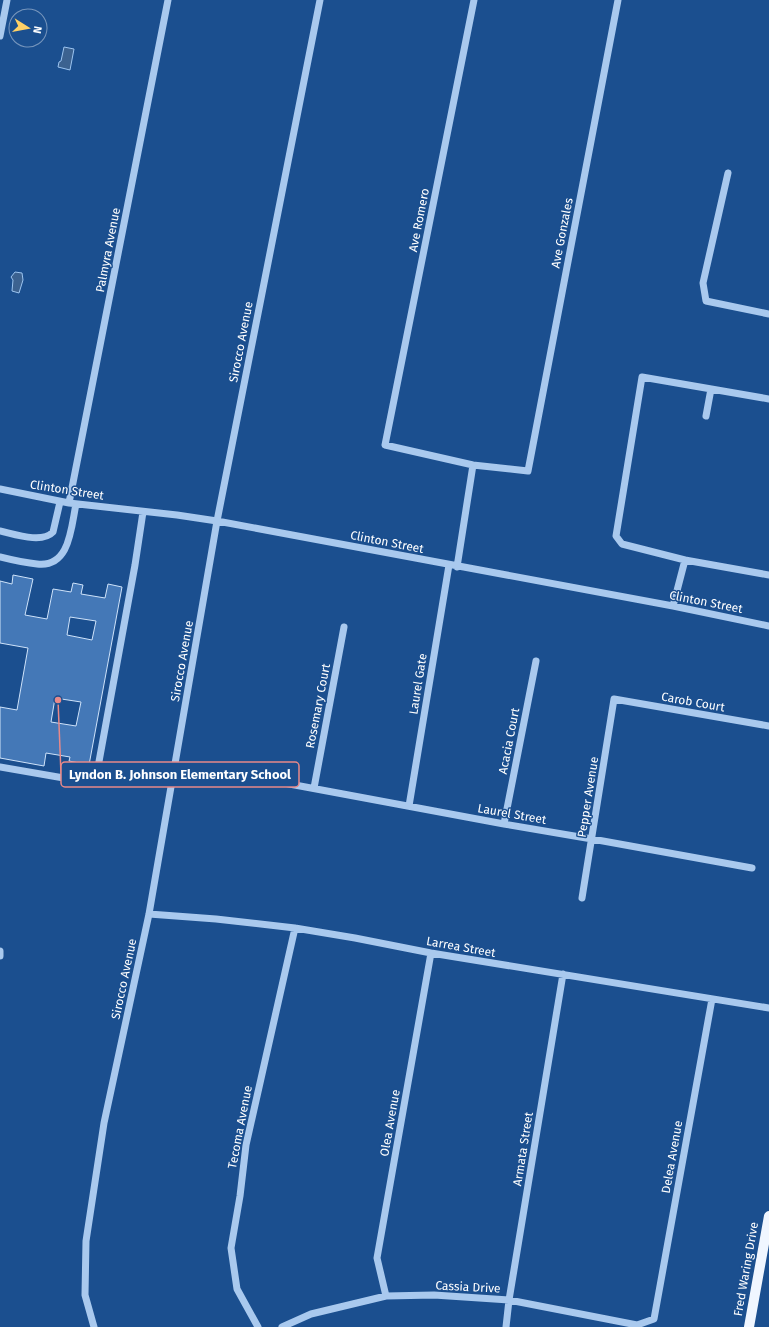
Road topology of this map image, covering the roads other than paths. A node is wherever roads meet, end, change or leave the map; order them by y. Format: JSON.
{"nodes":[{"id":1,"x":7,"y":0,"type":"edge"},
{"id":2,"x":168,"y":0,"type":"edge"},
{"id":3,"x":320,"y":0,"type":"edge"},
{"id":4,"x":474,"y":0,"type":"edge"},
{"id":5,"x":618,"y":0,"type":"edge"},
{"id":6,"x":0,"y":36,"type":"edge"},
{"id":7,"x":728,"y":173,"type":"dead end"},
{"id":8,"x":769,"y":314,"type":"edge"},
{"id":9,"x":711,"y":389,"type":"junction"},
{"id":10,"x":769,"y":399,"type":"edge"},
{"id":11,"x":706,"y":416,"type":"dead end"},
{"id":12,"x":472,"y":464,"type":"junction"},
{"id":13,"x":0,"y":489,"type":"edge"},
{"id":14,"x":60,"y":502,"type":"junction"},
{"id":15,"x":73,"y":504,"type":"junction"},
{"id":16,"x":143,"y":512,"type":"junction"},
{"id":17,"x":217,"y":521,"type":"junction"},
{"id":18,"x":0,"y":531,"type":"edge"},
{"id":19,"x":0,"y":557,"type":"edge"},
{"id":20,"x":685,"y":560,"type":"junction"},
{"id":21,"x":449,"y":565,"type":"junction"},
{"id":22,"x":457,"y":567,"type":"junction"},
{"id":23,"x":769,"y":574,"type":"edge"},
{"id":24,"x":673,"y":606,"type":"junction"},
{"id":25,"x":769,"y":626,"type":"edge"},
{"id":26,"x":344,"y":627,"type":"dead end"},
{"id":27,"x":536,"y":661,"type":"dead end"},
{"id":28,"x":614,"y":699,"type":"joint"},
{"id":29,"x":769,"y":726,"type":"edge"},
{"id":30,"x":0,"y":767,"type":"edge"},
{"id":31,"x":268,"y":780,"type":"dead end"},
{"id":32,"x":314,"y":788,"type":"junction"},
{"id":33,"x":409,"y":806,"type":"junction"},
{"id":34,"x":504,"y":824,"type":"junction"},
{"id":35,"x":592,"y":839,"type":"junction"},
{"id":36,"x":752,"y":868,"type":"dead end"},
{"id":37,"x":582,"y":898,"type":"dead end"},
{"id":38,"x":149,"y":914,"type":"junction"},
{"id":39,"x":295,"y":928,"type":"junction"},
{"id":40,"x":431,"y":953,"type":"junction"},
{"id":41,"x":563,"y":974,"type":"junction"},
{"id":42,"x":712,"y":999,"type":"junction"},
{"id":43,"x":769,"y":1008,"type":"edge"},
{"id":44,"x":769,"y":1216,"type":"edge"},
{"id":45,"x":386,"y":1296,"type":"junction"},
{"id":46,"x":509,"y":1300,"type":"junction"},
{"id":47,"x":654,"y":1319,"type":"joint"},
{"id":48,"x":94,"y":1327,"type":"edge"},
{"id":49,"x":258,"y":1327,"type":"edge"},
{"id":50,"x":282,"y":1327,"type":"edge"},
{"id":51,"x":506,"y":1327,"type":"edge"},
{"id":52,"x":749,"y":1327,"type":"edge"}],
"edges":[{"from":1,"to":6,"type":"street"},
{"from":2,"to":15,"type":"street","name":"Palmyra Avenue"},
{"from":3,"to":17,"type":"street","name":"Sirocco Avenue"},
{"from":4,"to":12,"type":"street","name":"Ave Romero"},
{"from":5,"to":12,"type":"street","name":"Ave Gonzales"},
{"from":7,"to":8,"type":"street"},
{"from":9,"to":10,"type":"street"},
{"from":9,"to":11,"type":"street"},
{"from":9,"to":20,"type":"street"},
{"from":12,"to":22,"type":"street"},
{"from":13,"to":14,"type":"street","name":"Clinton Street"},
{"from":14,"to":15,"type":"street","name":"Clinton Street"},
{"from":14,"to":18,"type":"street"},
{"from":15,"to":16,"type":"street","name":"Clinton Street"},
{"from":15,"to":19,"type":"street","name":"Palmyra Avenue"},
{"from":16,"to":17,"type":"street","name":"Clinton Street"},
{"from":16,"to":30,"type":"street"},
{"from":17,"to":21,"type":"street","name":"Clinton Street"},
{"from":17,"to":38,"type":"street","name":"Sirocco Avenue"},
{"from":20,"to":23,"type":"street"},
{"from":20,"to":24,"type":"street"},
{"from":21,"to":22,"type":"street","name":"Clinton Street"},
{"from":21,"to":33,"type":"street","name":"Laurel Gate"},
{"from":22,"to":24,"type":"street","name":"Clinton Street"},
{"from":24,"to":25,"type":"street","name":"Clinton Street"},
{"from":26,"to":32,"type":"street","name":"Rosemary Court"},
{"from":27,"to":34,"type":"street","name":"Acacia Court"},
{"from":28,"to":29,"type":"street","name":"Carob Court"},
{"from":28,"to":35,"type":"street","name":"Pepper Avenue"},
{"from":31,"to":32,"type":"street","name":"Laurel Street"},
{"from":32,"to":33,"type":"street","name":"Laurel Street"},
{"from":33,"to":34,"type":"street","name":"Laurel Street"},
{"from":34,"to":35,"type":"street","name":"Laurel Street"},
{"from":35,"to":36,"type":"street","name":"Laurel Street"},
{"from":35,"to":37,"type":"street","name":"Pepper Avenue"},
{"from":38,"to":39,"type":"street","name":"Larrea Street"},
{"from":38,"to":48,"type":"street","name":"Sirocco Avenue"},
{"from":39,"to":40,"type":"street","name":"Larrea Street"},
{"from":39,"to":49,"type":"street","name":"Tecoma Avenue"},
{"from":40,"to":41,"type":"street","name":"Larrea Street"},
{"from":40,"to":45,"type":"street","name":"Olea Avenue"},
{"from":41,"to":42,"type":"street","name":"Larrea Street"},
{"from":41,"to":46,"type":"street","name":"Armata Street"},
{"from":42,"to":43,"type":"street","name":"Larrea Street"},
{"from":42,"to":47,"type":"street","name":"Delea Avenue"},
{"from":44,"to":52,"type":"main road","name":"Fred Waring Drive"},
{"from":45,"to":46,"type":"street","name":"Cassia Drive"},
{"from":45,"to":50,"type":"street","name":"Cassia Drive"},
{"from":46,"to":47,"type":"street","name":"Cassia Drive"},
{"from":46,"to":51,"type":"street","name":"Armata Street"}]}
